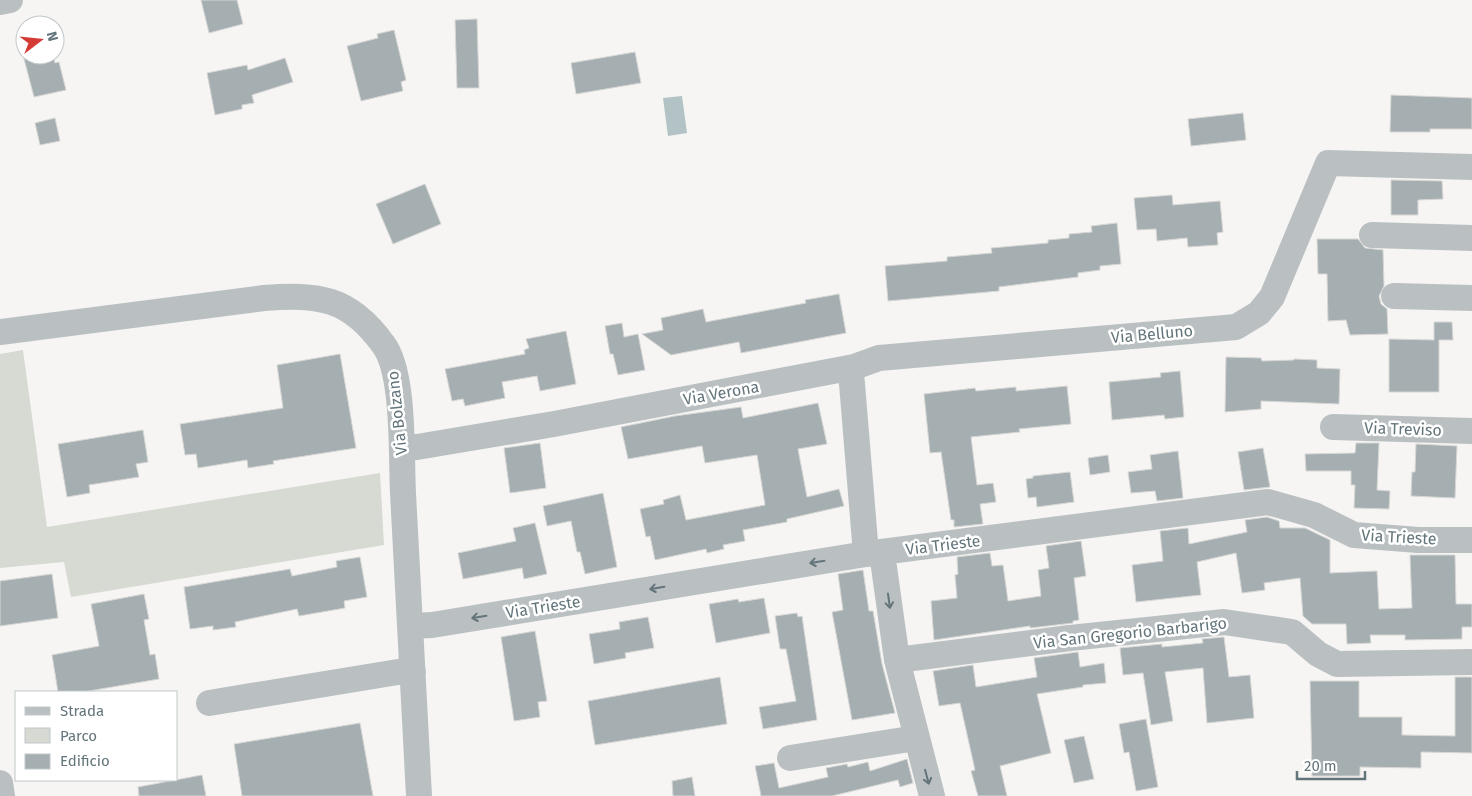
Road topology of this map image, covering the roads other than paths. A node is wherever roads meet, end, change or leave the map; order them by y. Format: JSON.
{"nodes":[{"id":1,"x":10,"y":0,"type":"edge"},
{"id":2,"x":0,"y":2,"type":"edge"},
{"id":3,"x":1472,"y":167,"type":"edge"},
{"id":4,"x":1372,"y":235,"type":"dead end"},
{"id":5,"x":1472,"y":238,"type":"edge"},
{"id":6,"x":1394,"y":296,"type":"dead end"},
{"id":7,"x":1472,"y":298,"type":"edge"},
{"id":8,"x":0,"y":332,"type":"edge"},
{"id":9,"x":854,"y":367,"type":"junction"},
{"id":10,"x":1333,"y":427,"type":"dead end"},
{"id":11,"x":1472,"y":431,"type":"edge"},
{"id":12,"x":402,"y":447,"type":"junction"},
{"id":13,"x":1472,"y":540,"type":"edge"},
{"id":14,"x":874,"y":554,"type":"junction"},
{"id":15,"x":412,"y":626,"type":"junction"},
{"id":16,"x":897,"y":660,"type":"junction"},
{"id":17,"x":1472,"y":662,"type":"edge"},
{"id":18,"x":413,"y":672,"type":"junction"},
{"id":19,"x":209,"y":703,"type":"dead end"},
{"id":20,"x":916,"y":738,"type":"junction"},
{"id":21,"x":790,"y":758,"type":"dead end"},
{"id":22,"x":0,"y":782,"type":"edge"},
{"id":23,"x":2,"y":796,"type":"edge"},
{"id":24,"x":419,"y":796,"type":"edge"},
{"id":25,"x":932,"y":796,"type":"edge"}],
"edges":[{"from":1,"to":2,"type":"street"},
{"from":3,"to":9,"type":"street","name":"Via Belluno"},
{"from":4,"to":5,"type":"street"},
{"from":6,"to":7,"type":"street"},
{"from":8,"to":12,"type":"street","name":"Via Bolzano"},
{"from":9,"to":12,"type":"street","name":"Via Verona"},
{"from":9,"to":14,"type":"street"},
{"from":10,"to":11,"type":"street","name":"Via Treviso"},
{"from":12,"to":15,"type":"street","name":"Via Bolzano"},
{"from":13,"to":14,"type":"street","name":"Via Trieste"},
{"from":14,"to":15,"type":"street","name":"Via Trieste","one_way":true},
{"from":14,"to":16,"type":"street","one_way":true},
{"from":15,"to":18,"type":"street","name":"Via Bolzano"},
{"from":16,"to":17,"type":"street","name":"Via San Gregorio Barbarigo"},
{"from":16,"to":20,"type":"street"},
{"from":18,"to":19,"type":"street"},
{"from":18,"to":24,"type":"street","name":"Via Bolzano"},
{"from":20,"to":21,"type":"street"},
{"from":20,"to":25,"type":"street","one_way":true},
{"from":22,"to":23,"type":"street"}]}
